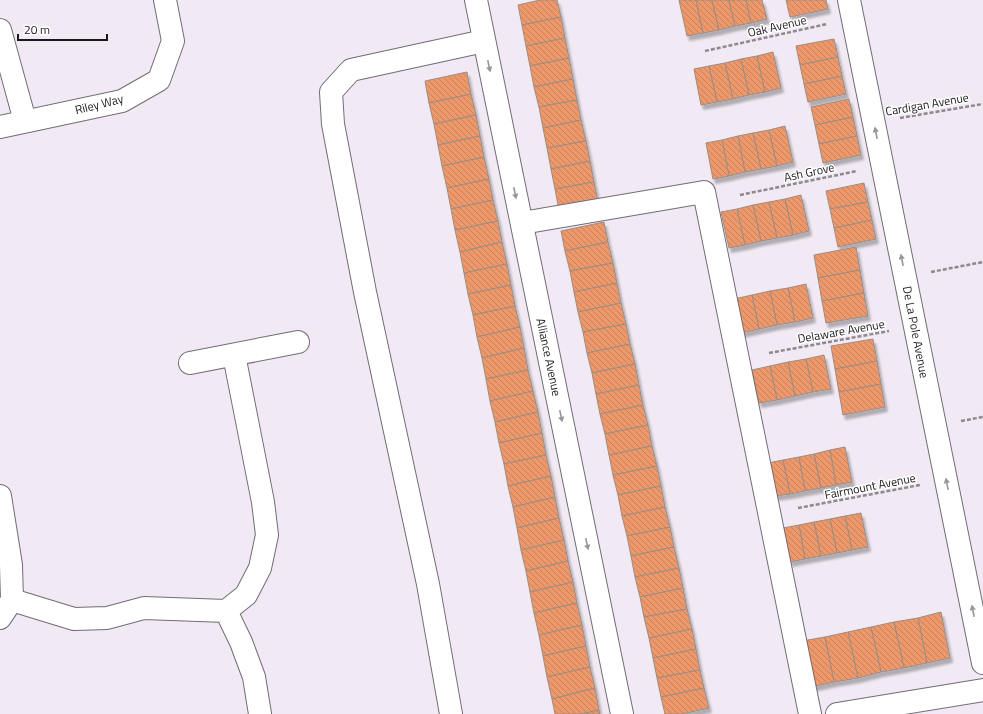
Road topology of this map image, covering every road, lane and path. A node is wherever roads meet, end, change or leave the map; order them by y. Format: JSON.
{"nodes":[{"id":1,"x":165,"y":0,"type":"edge"},
{"id":2,"x":476,"y":0,"type":"edge"},
{"id":3,"x":851,"y":9,"type":"edge"},
{"id":4,"x":0,"y":30,"type":"edge"},
{"id":5,"x":484,"y":41,"type":"junction"},
{"id":6,"x":705,"y":51,"type":"dead end"},
{"id":7,"x":983,"y":104,"type":"edge"},
{"id":8,"x":25,"y":122,"type":"junction"},
{"id":9,"x":874,"y":123,"type":"junction"},
{"id":10,"x":0,"y":127,"type":"edge"},
{"id":11,"x":883,"y":166,"type":"junction"},
{"id":12,"x":740,"y":195,"type":"dead end"},
{"id":13,"x":522,"y":223,"type":"junction"},
{"id":14,"x":983,"y":262,"type":"edge"},
{"id":15,"x":905,"y":277,"type":"junction"},
{"id":16,"x":915,"y":326,"type":"junction"},
{"id":17,"x":298,"y":342,"type":"dead end"},
{"id":18,"x":769,"y":353,"type":"dead end"},
{"id":19,"x":234,"y":355,"type":"junction"},
{"id":20,"x":190,"y":363,"type":"dead end"},
{"id":21,"x":946,"y":481,"type":"junction"},
{"id":22,"x":0,"y":496,"type":"edge"},
{"id":23,"x":798,"y":508,"type":"dead end"},
{"id":24,"x":6,"y":609,"type":"edge"},
{"id":25,"x":226,"y":611,"type":"junction"},
{"id":26,"x":983,"y":663,"type":"edge"},
{"id":27,"x":983,"y":690,"type":"edge"},
{"id":28,"x":260,"y":714,"type":"edge"},
{"id":29,"x":451,"y":714,"type":"edge"},
{"id":30,"x":622,"y":714,"type":"edge"},
{"id":31,"x":810,"y":714,"type":"edge"},
{"id":32,"x":837,"y":714,"type":"edge"}],
"edges":[{"from":1,"to":8,"type":"street","name":"Riley Way"},
{"from":2,"to":5,"type":"street","name":"Alliance Avenue"},
{"from":3,"to":6,"type":"path","name":"Oak Avenue"},
{"from":3,"to":9,"type":"street","name":"De La Pole Avenue"},
{"from":4,"to":8,"type":"street"},
{"from":5,"to":13,"type":"street","name":"Alliance Avenue","one_way":true},
{"from":5,"to":29,"type":"street"},
{"from":7,"to":9,"type":"path","name":"Cardigan Avenue"},
{"from":8,"to":10,"type":"street","name":"Riley Way"},
{"from":11,"to":9,"type":"street","name":"De La Pole Avenue","one_way":true},
{"from":11,"to":12,"type":"path","name":"Ash Grove"},
{"from":15,"to":11,"type":"street","name":"De La Pole Avenue","one_way":true},
{"from":13,"to":30,"type":"street","name":"Alliance Avenue","one_way":true},
{"from":13,"to":31,"type":"street"},
{"from":14,"to":15,"type":"path"},
{"from":15,"to":16,"type":"street","name":"De La Pole Avenue"},
{"from":16,"to":18,"type":"path","name":"Delaware Avenue"},
{"from":16,"to":21,"type":"street","name":"De La Pole Avenue"},
{"from":17,"to":19,"type":"street"},
{"from":19,"to":20,"type":"street"},
{"from":19,"to":25,"type":"street"},
{"from":21,"to":23,"type":"path","name":"Fairmount Avenue"},
{"from":26,"to":21,"type":"street","name":"De La Pole Avenue","one_way":true},
{"from":22,"to":24,"type":"street"},
{"from":24,"to":25,"type":"street"},
{"from":25,"to":28,"type":"street"},
{"from":27,"to":32,"type":"street"}]}
